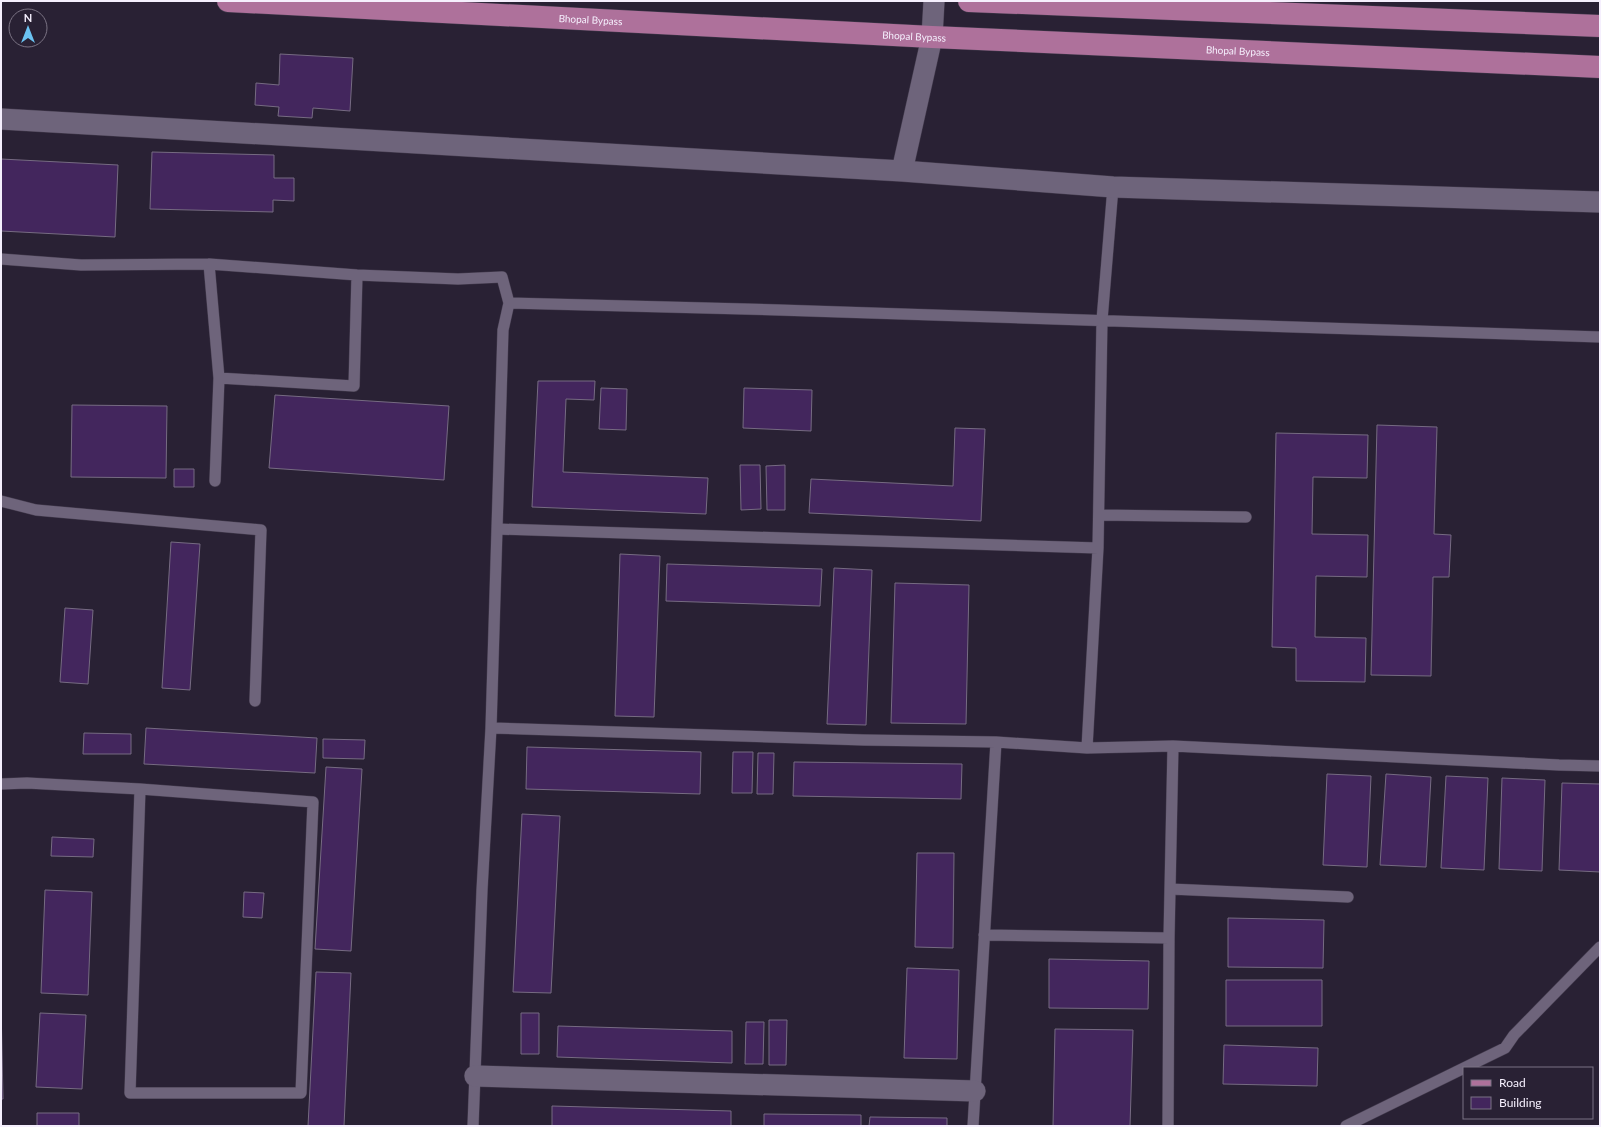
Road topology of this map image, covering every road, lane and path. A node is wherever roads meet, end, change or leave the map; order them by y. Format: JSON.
{"nodes":[{"id":1,"x":228,"y":1,"type":"edge"},
{"id":2,"x":934,"y":1,"type":"edge"},
{"id":3,"x":969,"y":1,"type":"edge"},
{"id":4,"x":1600,"y":26,"type":"edge"},
{"id":5,"x":932,"y":37,"type":"junction"},
{"id":6,"x":1600,"y":67,"type":"edge"},
{"id":7,"x":1,"y":119,"type":"edge"},
{"id":8,"x":902,"y":171,"type":"junction"},
{"id":9,"x":1113,"y":187,"type":"junction"},
{"id":10,"x":1600,"y":202,"type":"edge"},
{"id":11,"x":1,"y":259,"type":"edge"},
{"id":12,"x":209,"y":264,"type":"junction"},
{"id":13,"x":357,"y":275,"type":"junction"},
{"id":14,"x":509,"y":303,"type":"junction"},
{"id":15,"x":1102,"y":320,"type":"junction"},
{"id":16,"x":1600,"y":337,"type":"edge"},
{"id":17,"x":219,"y":378,"type":"junction"},
{"id":18,"x":215,"y":481,"type":"dead end"},
{"id":19,"x":1,"y":501,"type":"edge"},
{"id":20,"x":1099,"y":515,"type":"junction"},
{"id":21,"x":1246,"y":517,"type":"dead end"},
{"id":22,"x":497,"y":529,"type":"junction"},
{"id":23,"x":1098,"y":548,"type":"junction"},
{"id":24,"x":255,"y":701,"type":"dead end"},
{"id":25,"x":491,"y":728,"type":"junction"},
{"id":26,"x":996,"y":742,"type":"junction"},
{"id":27,"x":1173,"y":746,"type":"junction"},
{"id":28,"x":1087,"y":748,"type":"junction"},
{"id":29,"x":1600,"y":766,"type":"edge"},
{"id":30,"x":1,"y":784,"type":"edge"},
{"id":31,"x":140,"y":789,"type":"junction"},
{"id":32,"x":1170,"y":889,"type":"junction"},
{"id":33,"x":1348,"y":897,"type":"dead end"},
{"id":34,"x":984,"y":935,"type":"junction"},
{"id":35,"x":1168,"y":938,"type":"junction"},
{"id":36,"x":1600,"y":947,"type":"edge"},
{"id":37,"x":1466,"y":1067,"type":"edge"},
{"id":38,"x":1463,"y":1068,"type":"edge"},
{"id":39,"x":475,"y":1076,"type":"junction"},
{"id":40,"x":975,"y":1091,"type":"junction"},
{"id":41,"x":473,"y":1126,"type":"edge"},
{"id":42,"x":973,"y":1126,"type":"edge"},
{"id":43,"x":1168,"y":1126,"type":"edge"},
{"id":44,"x":1346,"y":1126,"type":"edge"}],
"edges":[{"from":1,"to":5,"type":"main road","name":"Bhopal Bypass"},
{"from":2,"to":5,"type":"street"},
{"from":3,"to":4,"type":"main road"},
{"from":5,"to":6,"type":"main road","name":"Bhopal Bypass"},
{"from":5,"to":8,"type":"street"},
{"from":7,"to":8,"type":"street"},
{"from":8,"to":9,"type":"street"},
{"from":9,"to":10,"type":"street"},
{"from":9,"to":15,"type":"lane"},
{"from":11,"to":12,"type":"lane"},
{"from":12,"to":13,"type":"lane"},
{"from":12,"to":17,"type":"lane"},
{"from":13,"to":14,"type":"lane"},
{"from":13,"to":17,"type":"lane"},
{"from":14,"to":15,"type":"lane"},
{"from":14,"to":22,"type":"lane"},
{"from":15,"to":16,"type":"lane"},
{"from":15,"to":20,"type":"lane"},
{"from":17,"to":18,"type":"lane"},
{"from":19,"to":24,"type":"lane"},
{"from":20,"to":21,"type":"lane"},
{"from":20,"to":23,"type":"lane"},
{"from":22,"to":23,"type":"lane"},
{"from":22,"to":25,"type":"lane"},
{"from":23,"to":28,"type":"lane"},
{"from":25,"to":26,"type":"lane"},
{"from":25,"to":39,"type":"lane"},
{"from":26,"to":28,"type":"lane"},
{"from":26,"to":34,"type":"lane"},
{"from":27,"to":28,"type":"lane"},
{"from":27,"to":29,"type":"lane"},
{"from":27,"to":32,"type":"lane"},
{"from":30,"to":31,"type":"lane"},
{"from":31,"to":31,"type":"lane"},
{"from":32,"to":33,"type":"lane"},
{"from":32,"to":35,"type":"lane"},
{"from":34,"to":35,"type":"lane"},
{"from":34,"to":40,"type":"lane"},
{"from":35,"to":43,"type":"lane"},
{"from":36,"to":37,"type":"lane"},
{"from":38,"to":44,"type":"lane"},
{"from":39,"to":40,"type":"street"},
{"from":39,"to":41,"type":"lane"},
{"from":40,"to":42,"type":"lane"}]}
